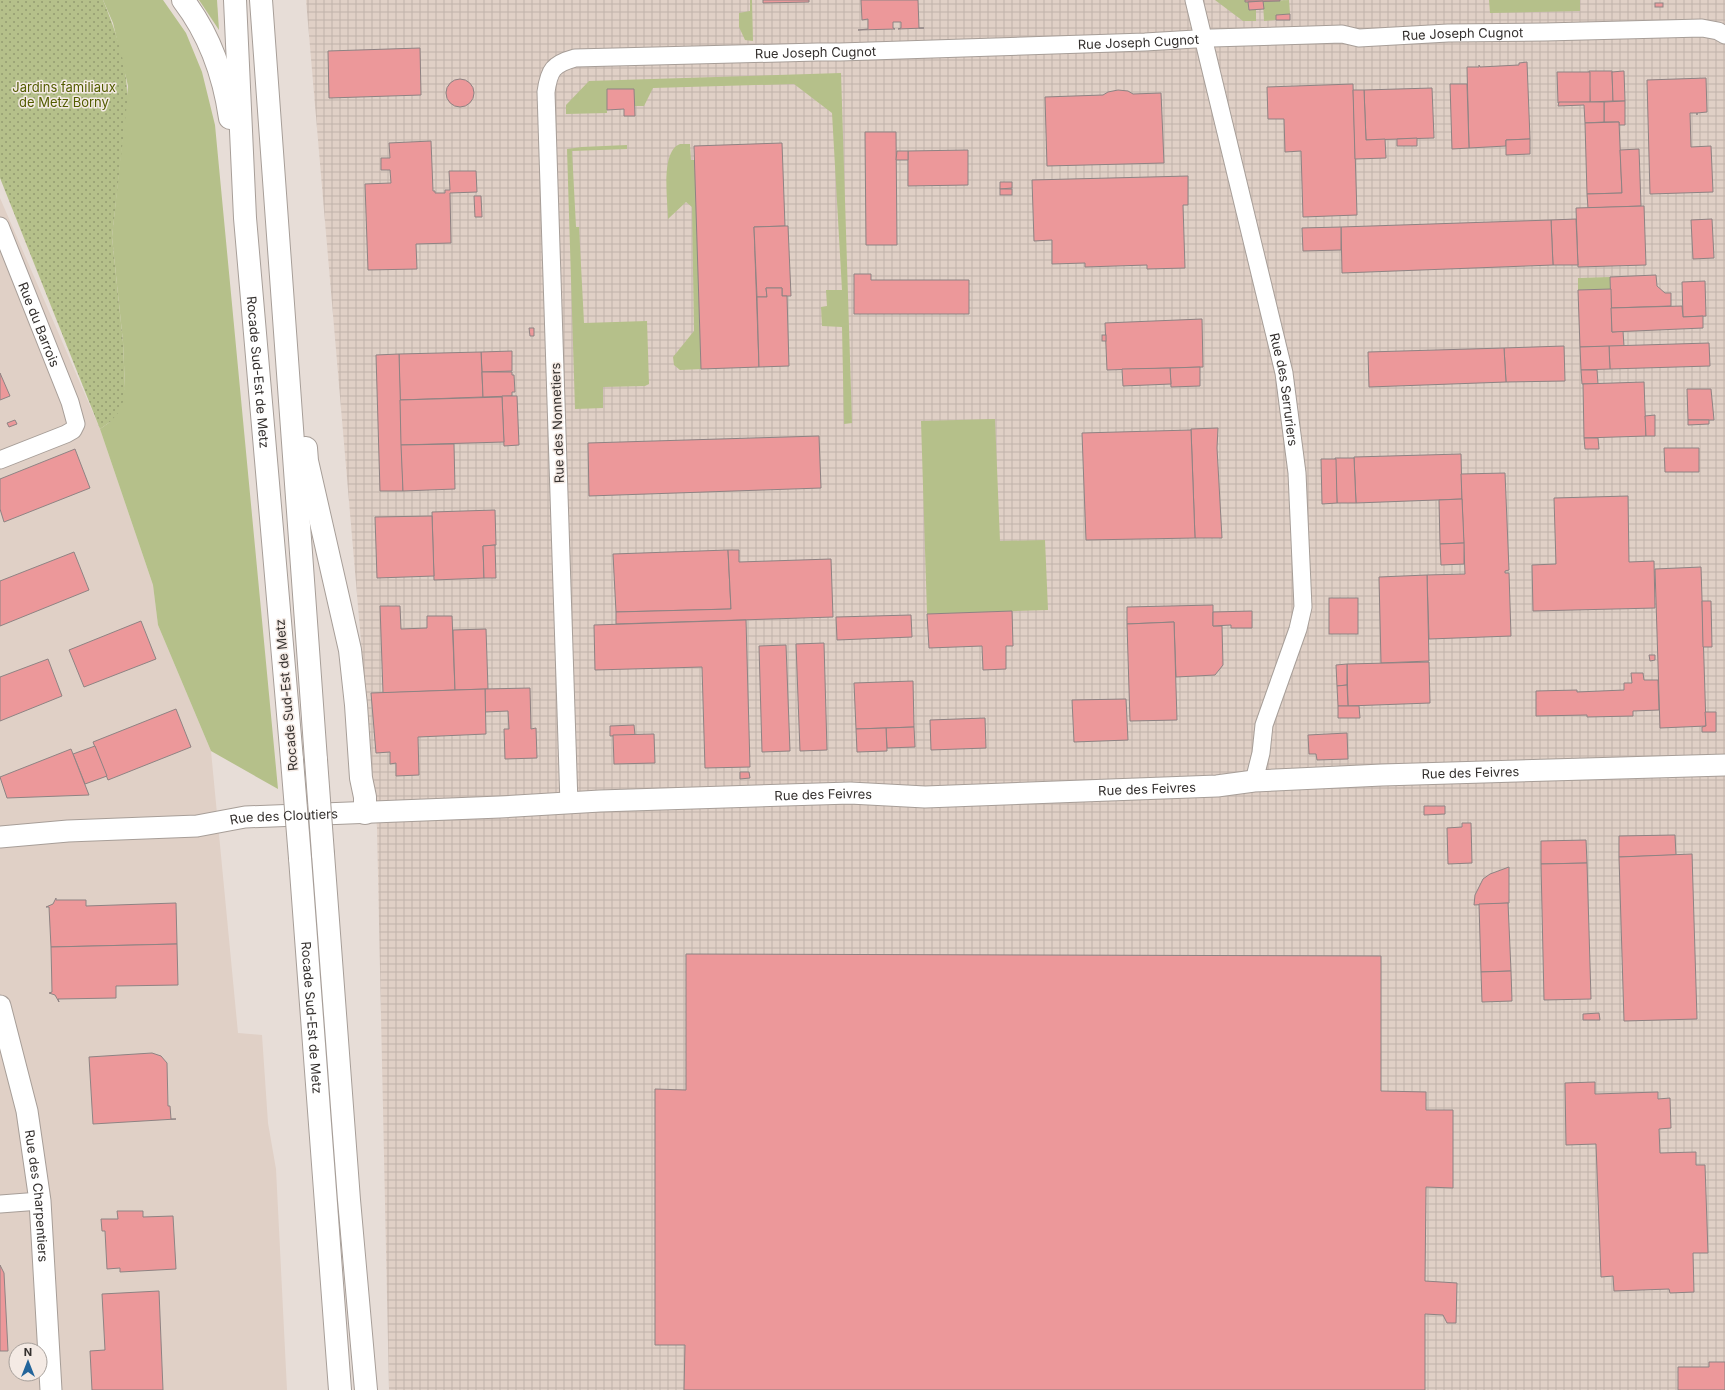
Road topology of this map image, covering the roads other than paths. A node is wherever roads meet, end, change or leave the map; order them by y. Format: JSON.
{"nodes":[{"id":1,"x":183,"y":0,"type":"edge"},
{"id":2,"x":235,"y":0,"type":"edge"},
{"id":3,"x":261,"y":0,"type":"edge"},
{"id":4,"x":1194,"y":0,"type":"edge"},
{"id":5,"x":1725,"y":35,"type":"edge"},
{"id":6,"x":1204,"y":39,"type":"junction"},
{"id":7,"x":575,"y":58,"type":"joint"},
{"id":8,"x":245,"y":218,"type":"junction"},
{"id":9,"x":0,"y":226,"type":"edge"},
{"id":10,"x":285,"y":341,"type":"junction"},
{"id":11,"x":0,"y":460,"type":"edge"},
{"id":12,"x":1725,"y":765,"type":"edge"},
{"id":13,"x":1254,"y":781,"type":"junction"},
{"id":14,"x":569,"y":804,"type":"junction"},
{"id":15,"x":366,"y":813,"type":"junction"},
{"id":16,"x":0,"y":837,"type":"edge"},
{"id":17,"x":0,"y":1006,"type":"edge"},
{"id":18,"x":40,"y":1201,"type":"junction"},
{"id":19,"x":0,"y":1204,"type":"edge"},
{"id":20,"x":51,"y":1390,"type":"edge"},
{"id":21,"x":340,"y":1390,"type":"edge"},
{"id":22,"x":366,"y":1390,"type":"edge"}],
"edges":[{"from":1,"to":8,"type":"highway"},
{"from":2,"to":8,"type":"highway","name":"Rocade Sud-Est de Metz"},
{"from":3,"to":10,"type":"highway","name":"Rocade Sud-Est de Metz"},
{"from":4,"to":6,"type":"street","name":"Rue des Serruriers"},
{"from":5,"to":6,"type":"street","name":"Rue Joseph Cugnot"},
{"from":6,"to":7,"type":"street","name":"Rue Joseph Cugnot"},
{"from":6,"to":13,"type":"street","name":"Rue des Serruriers"},
{"from":7,"to":14,"type":"street","name":"Rue des Nonnetiers"},
{"from":8,"to":21,"type":"highway","name":"Rocade Sud-Est de Metz","bridge":true},
{"from":9,"to":11,"type":"street","name":"Rue du Barrois"},
{"from":10,"to":15,"type":"highway"},
{"from":10,"to":22,"type":"highway","name":"Rocade Sud-Est de Metz","bridge":true},
{"from":12,"to":13,"type":"street","name":"Rue des Feivres"},
{"from":13,"to":14,"type":"street","name":"Rue des Feivres"},
{"from":14,"to":15,"type":"street","name":"Rue des Cloutiers"},
{"from":15,"to":16,"type":"street","name":"Rue des Cloutiers"},
{"from":17,"to":18,"type":"street","name":"Rue des Charpentiers"},
{"from":18,"to":19,"type":"street"},
{"from":18,"to":20,"type":"street","name":"Rue des Charpentiers"}]}
